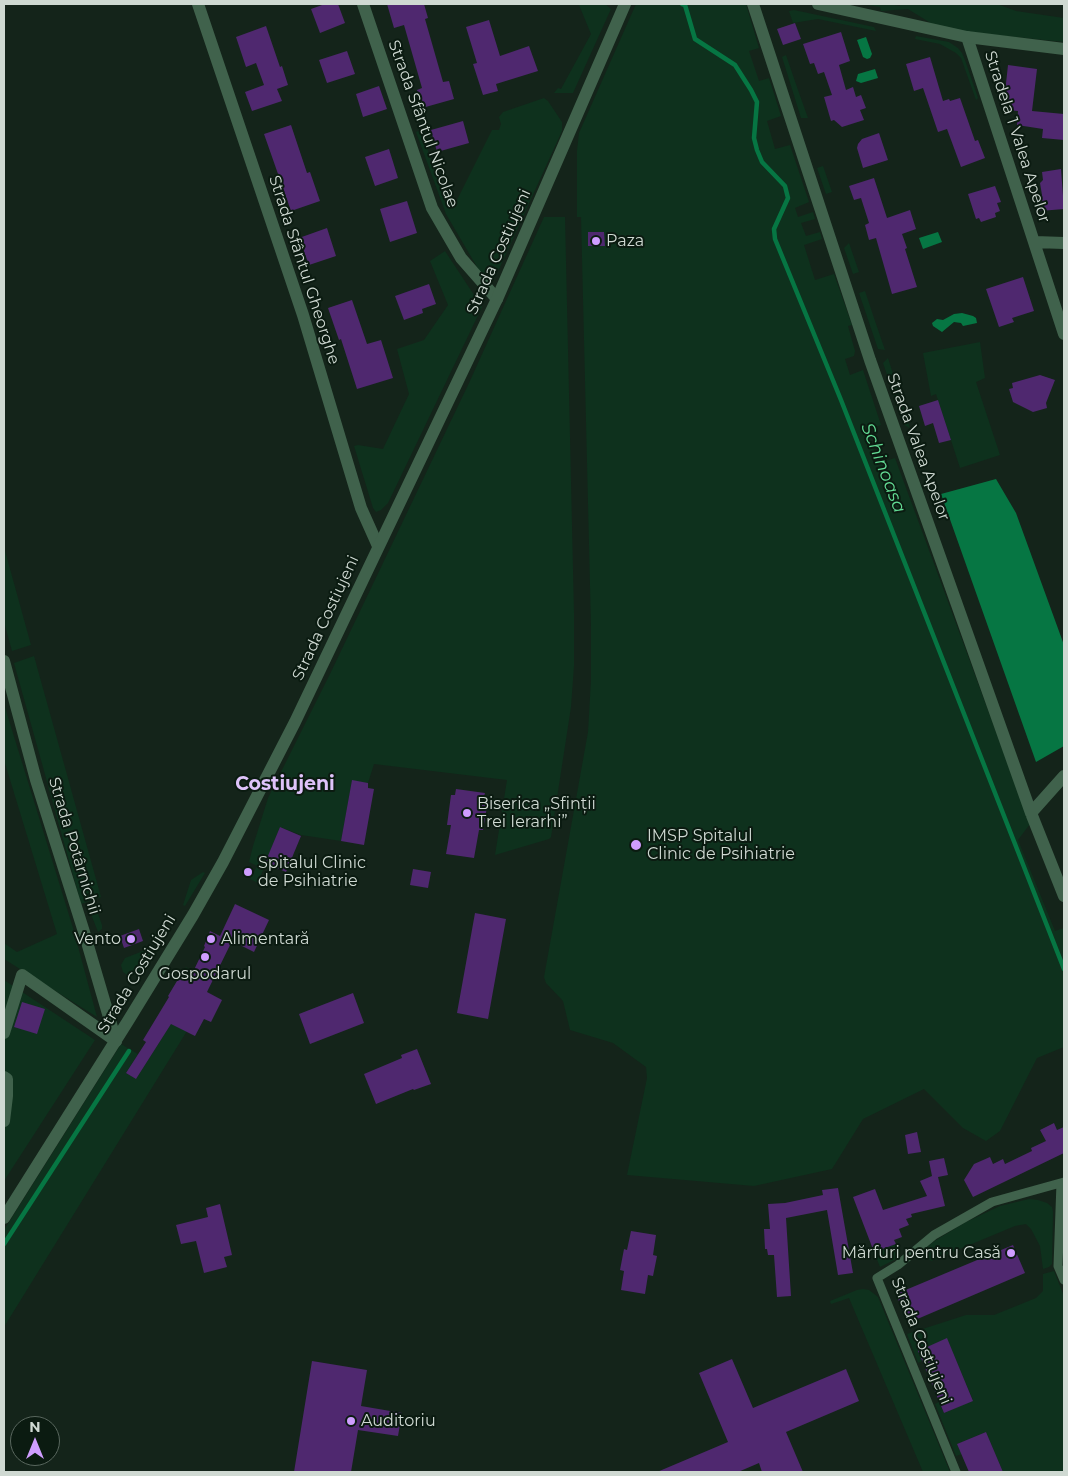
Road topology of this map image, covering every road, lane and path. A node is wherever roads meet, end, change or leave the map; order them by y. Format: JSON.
{"nodes":[{"id":1,"x":198,"y":4,"type":"edge"},
{"id":2,"x":363,"y":4,"type":"edge"},
{"id":3,"x":624,"y":4,"type":"edge"},
{"id":4,"x":753,"y":4,"type":"edge"},
{"id":5,"x":818,"y":4,"type":"edge"},
{"id":6,"x":967,"y":37,"type":"junction"},
{"id":7,"x":1064,"y":49,"type":"edge"},
{"id":8,"x":1035,"y":242,"type":"junction"},
{"id":9,"x":1064,"y":243,"type":"edge"},
{"id":10,"x":497,"y":299,"type":"junction"},
{"id":11,"x":1064,"y":334,"type":"edge"},
{"id":12,"x":378,"y":546,"type":"junction"},
{"id":13,"x":4,"y":661,"type":"edge"},
{"id":14,"x":1064,"y":776,"type":"edge"},
{"id":15,"x":1031,"y":813,"type":"junction"},
{"id":16,"x":1064,"y":896,"type":"edge"},
{"id":17,"x":4,"y":1033,"type":"edge"},
{"id":18,"x":116,"y":1041,"type":"junction"},
{"id":19,"x":4,"y":1077,"type":"edge"},
{"id":20,"x":4,"y":1121,"type":"edge"},
{"id":21,"x":1063,"y":1183,"type":"edge"},
{"id":22,"x":4,"y":1218,"type":"edge"},
{"id":23,"x":1064,"y":1280,"type":"edge"},
{"id":24,"x":956,"y":1472,"type":"edge"}],
"edges":[{"from":1,"to":12,"type":"street","name":"Strada Sfântul Gheorghe"},
{"from":2,"to":10,"type":"street","name":"Strada Sfântul Nicolae"},
{"from":3,"to":10,"type":"street","name":"Strada Costiujeni"},
{"from":4,"to":15,"type":"street","name":"Strada Valea Apelor"},
{"from":5,"to":6,"type":"street"},
{"from":6,"to":7,"type":"street"},
{"from":6,"to":8,"type":"street","name":"Stradela 1 Valea Apelor"},
{"from":8,"to":9,"type":"street"},
{"from":8,"to":11,"type":"street","name":"Stradela 1 Valea Apelor"},
{"from":10,"to":12,"type":"street","name":"Strada Costiujeni"},
{"from":12,"to":18,"type":"street","name":"Strada Costiujeni"},
{"from":13,"to":18,"type":"street","name":"Strada Potârnichii"},
{"from":14,"to":15,"type":"street"},
{"from":15,"to":16,"type":"street","name":"Strada Valea Apelor"},
{"from":17,"to":18,"type":"street"},
{"from":18,"to":22,"type":"street","name":"Strada Costiujeni"},
{"from":19,"to":20,"type":"street"},
{"from":21,"to":23,"type":"lane","name":"Strada Costiujeni"},
{"from":21,"to":24,"type":"lane","name":"Strada Costiujeni"}]}
